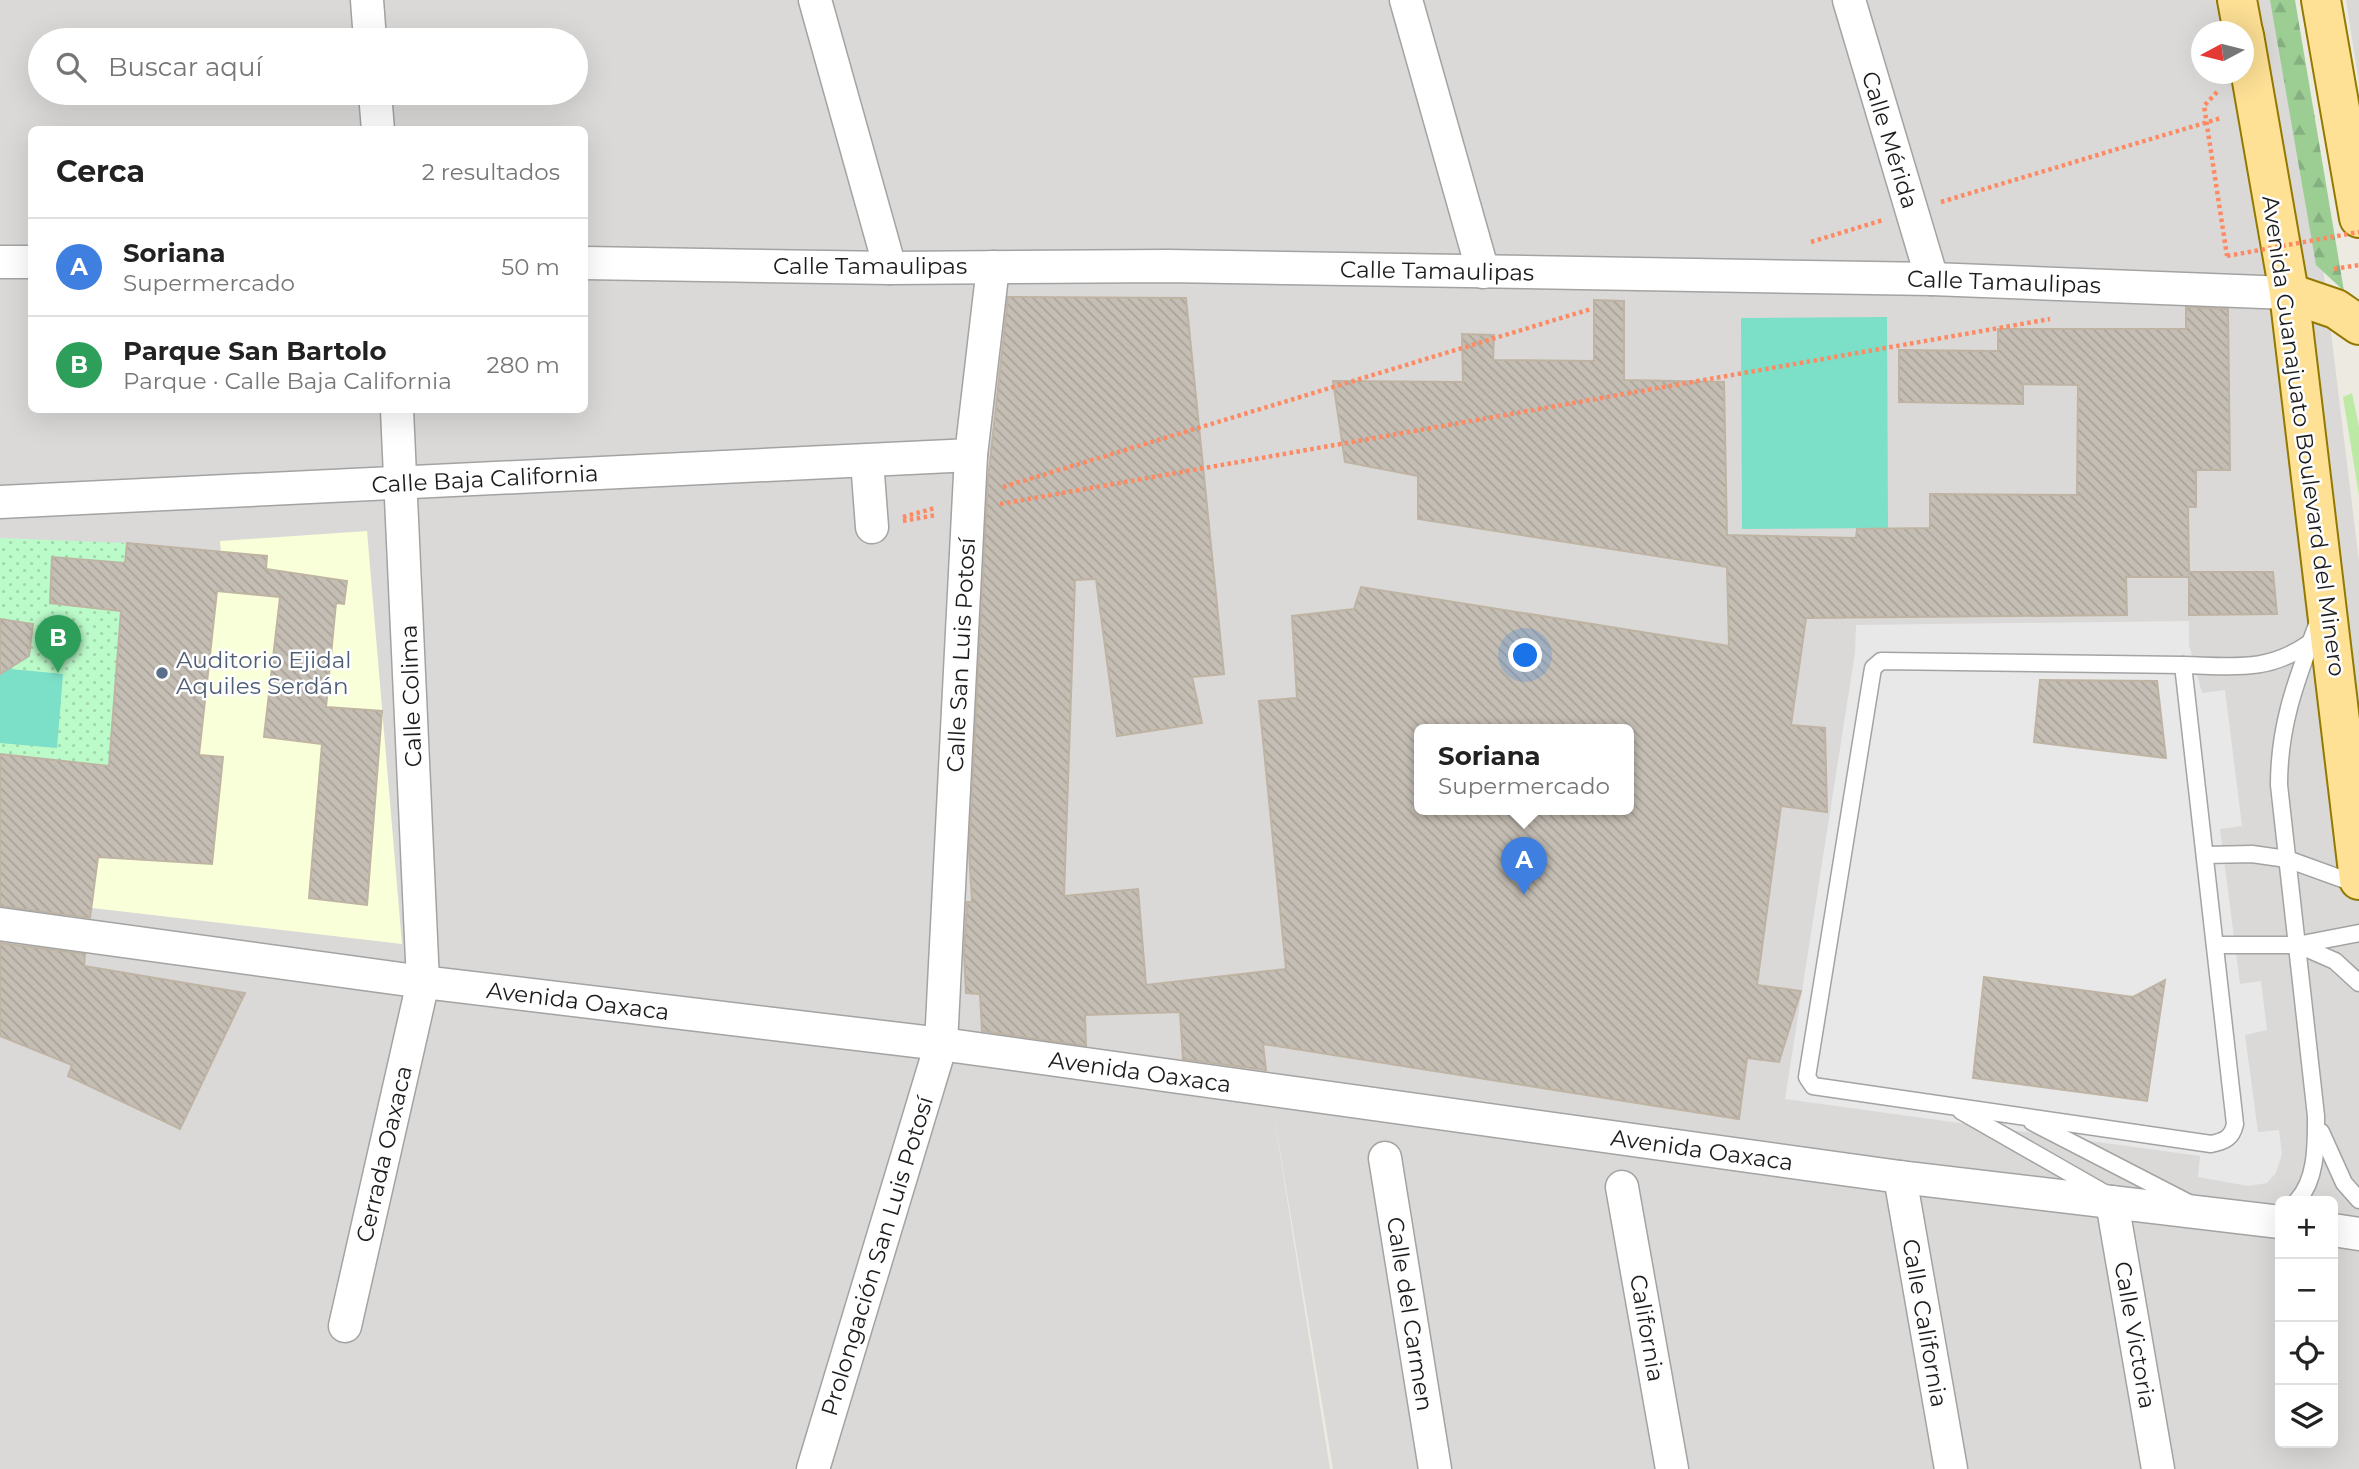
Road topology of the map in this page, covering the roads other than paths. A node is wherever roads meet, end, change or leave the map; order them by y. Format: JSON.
{"nodes":[{"id":1,"x":367,"y":0,"type":"edge"},
{"id":2,"x":815,"y":0,"type":"edge"},
{"id":3,"x":1406,"y":0,"type":"edge"},
{"id":4,"x":1849,"y":0,"type":"edge"},
{"id":5,"x":2237,"y":0,"type":"edge"},
{"id":6,"x":2321,"y":0,"type":"edge"},
{"id":7,"x":2241,"y":21,"type":"edge"},
{"id":8,"x":369,"y":28,"type":"edge"},
{"id":9,"x":2252,"y":84,"type":"edge"},
{"id":10,"x":376,"y":105,"type":"edge"},
{"id":11,"x":378,"y":126,"type":"edge"},
{"id":12,"x":2359,"y":218,"type":"edge"},
{"id":13,"x":0,"y":262,"type":"edge"},
{"id":14,"x":28,"y":262,"type":"edge"},
{"id":15,"x":588,"y":263,"type":"edge"},
{"id":16,"x":993,"y":267,"type":"junction"},
{"id":17,"x":890,"y":268,"type":"junction"},
{"id":18,"x":1483,"y":272,"type":"junction"},
{"id":19,"x":1932,"y":279,"type":"junction"},
{"id":20,"x":2289,"y":293,"type":"junction"},
{"id":21,"x":2359,"y":325,"type":"edge"},
{"id":22,"x":397,"y":413,"type":"edge"},
{"id":23,"x":971,"y":455,"type":"junction"},
{"id":24,"x":867,"y":461,"type":"junction"},
{"id":25,"x":401,"y":482,"type":"junction"},
{"id":26,"x":0,"y":502,"type":"edge"},
{"id":27,"x":872,"y":527,"type":"road end"},
{"id":28,"x":2327,"y":598,"type":"junction"},
{"id":29,"x":2311,"y":642,"type":"junction"},
{"id":30,"x":2359,"y":652,"type":"edge"},
{"id":31,"x":2183,"y":665,"type":"junction"},
{"id":32,"x":2205,"y":855,"type":"junction"},
{"id":33,"x":2287,"y":859,"type":"junction"},
{"id":34,"x":2359,"y":882,"type":"edge"},
{"id":35,"x":0,"y":924,"type":"edge"},
{"id":36,"x":2359,"y":933,"type":"edge"},
{"id":37,"x":2215,"y":945,"type":"junction"},
{"id":38,"x":2297,"y":945,"type":"junction"},
{"id":39,"x":423,"y":982,"type":"junction"},
{"id":40,"x":2359,"y":983,"type":"edge"},
{"id":41,"x":941,"y":1044,"type":"junction"},
{"id":42,"x":1952,"y":1106,"type":"junction"},
{"id":43,"x":2021,"y":1116,"type":"junction"},
{"id":44,"x":2316,"y":1116,"type":"junction"},
{"id":45,"x":1385,"y":1158,"type":"dead end"},
{"id":46,"x":1900,"y":1177,"type":"junction"},
{"id":47,"x":1622,"y":1187,"type":"dead end"},
{"id":48,"x":2300,"y":1196,"type":"edge"},
{"id":49,"x":2359,"y":1200,"type":"edge"},
{"id":50,"x":2112,"y":1202,"type":"junction"},
{"id":51,"x":2214,"y":1214,"type":"junction"},
{"id":52,"x":2272,"y":1218,"type":"edge"},
{"id":53,"x":2338,"y":1231,"type":"edge"},
{"id":54,"x":2359,"y":1234,"type":"edge"},
{"id":55,"x":345,"y":1326,"type":"dead end"},
{"id":56,"x":813,"y":1469,"type":"edge"},
{"id":57,"x":1435,"y":1469,"type":"edge"},
{"id":58,"x":1672,"y":1469,"type":"edge"},
{"id":59,"x":1951,"y":1469,"type":"edge"},
{"id":60,"x":2158,"y":1469,"type":"edge"}],
"edges":[{"from":1,"to":8,"type":"street"},
{"from":2,"to":17,"type":"street"},
{"from":3,"to":18,"type":"street"},
{"from":4,"to":19,"type":"street","name":"Calle Mérida"},
{"from":5,"to":7,"type":"main road","name":"Avenida Guanajuato Boulevard del Minero"},
{"from":6,"to":12,"type":"main road"},
{"from":9,"to":20,"type":"main road","name":"Avenida Guanajuato Boulevard del Minero"},
{"from":10,"to":11,"type":"street"},
{"from":13,"to":14,"type":"street"},
{"from":15,"to":17,"type":"street","name":"Calle Tamaulipas"},
{"from":16,"to":17,"type":"street","name":"Calle Tamaulipas"},
{"from":16,"to":18,"type":"street","name":"Calle Tamaulipas"},
{"from":16,"to":23,"type":"street","name":"Calle San Luis Potosí"},
{"from":18,"to":19,"type":"street","name":"Calle Tamaulipas"},
{"from":19,"to":20,"type":"street","name":"Calle Tamaulipas"},
{"from":20,"to":21,"type":"main road"},
{"from":20,"to":28,"type":"main road","name":"Avenida Guanajuato Boulevard del Minero"},
{"from":22,"to":25,"type":"street","name":"Calle Colima"},
{"from":23,"to":24,"type":"street","name":"Calle Baja California"},
{"from":23,"to":41,"type":"street","name":"Calle San Luis Potosí"},
{"from":24,"to":25,"type":"street","name":"Calle Baja California"},
{"from":24,"to":27,"type":"street"},
{"from":25,"to":26,"type":"street","name":"Calle Baja California"},
{"from":25,"to":39,"type":"street","name":"Calle Colima"},
{"from":28,"to":29,"type":"lane"},
{"from":28,"to":30,"type":"main road"},
{"from":28,"to":34,"type":"main road","name":"Avenida Guanajuato Boulevard del Minero"},
{"from":29,"to":31,"type":"lane"},
{"from":29,"to":33,"type":"lane"},
{"from":31,"to":32,"type":"lane"},
{"from":31,"to":42,"type":"lane"},
{"from":32,"to":33,"type":"lane"},
{"from":32,"to":37,"type":"lane"},
{"from":33,"to":34,"type":"lane"},
{"from":33,"to":38,"type":"lane"},
{"from":35,"to":39,"type":"street","name":"Avenida Oaxaca"},
{"from":36,"to":38,"type":"lane"},
{"from":37,"to":38,"type":"lane"},
{"from":37,"to":43,"type":"lane"},
{"from":38,"to":40,"type":"lane"},
{"from":38,"to":44,"type":"lane"},
{"from":39,"to":41,"type":"street","name":"Avenida Oaxaca"},
{"from":39,"to":55,"type":"street","name":"Cerrada Oaxaca"},
{"from":41,"to":46,"type":"street","name":"Avenida Oaxaca"},
{"from":41,"to":56,"type":"street","name":"Prolongación San Luis Potosí"},
{"from":42,"to":43,"type":"lane"},
{"from":42,"to":50,"type":"lane"},
{"from":43,"to":51,"type":"lane"},
{"from":44,"to":48,"type":"lane"},
{"from":44,"to":49,"type":"lane"},
{"from":45,"to":57,"type":"street","name":"Calle del Carmen"},
{"from":46,"to":50,"type":"street","name":"Avenida Oaxaca"},
{"from":46,"to":59,"type":"street","name":"Calle California"},
{"from":47,"to":58,"type":"street","name":"California"},
{"from":50,"to":51,"type":"street","name":"Avenida Oaxaca"},
{"from":50,"to":60,"type":"street","name":"Calle Victoria"},
{"from":51,"to":52,"type":"street","name":"Avenida Oaxaca"},
{"from":53,"to":54,"type":"street"}]}
